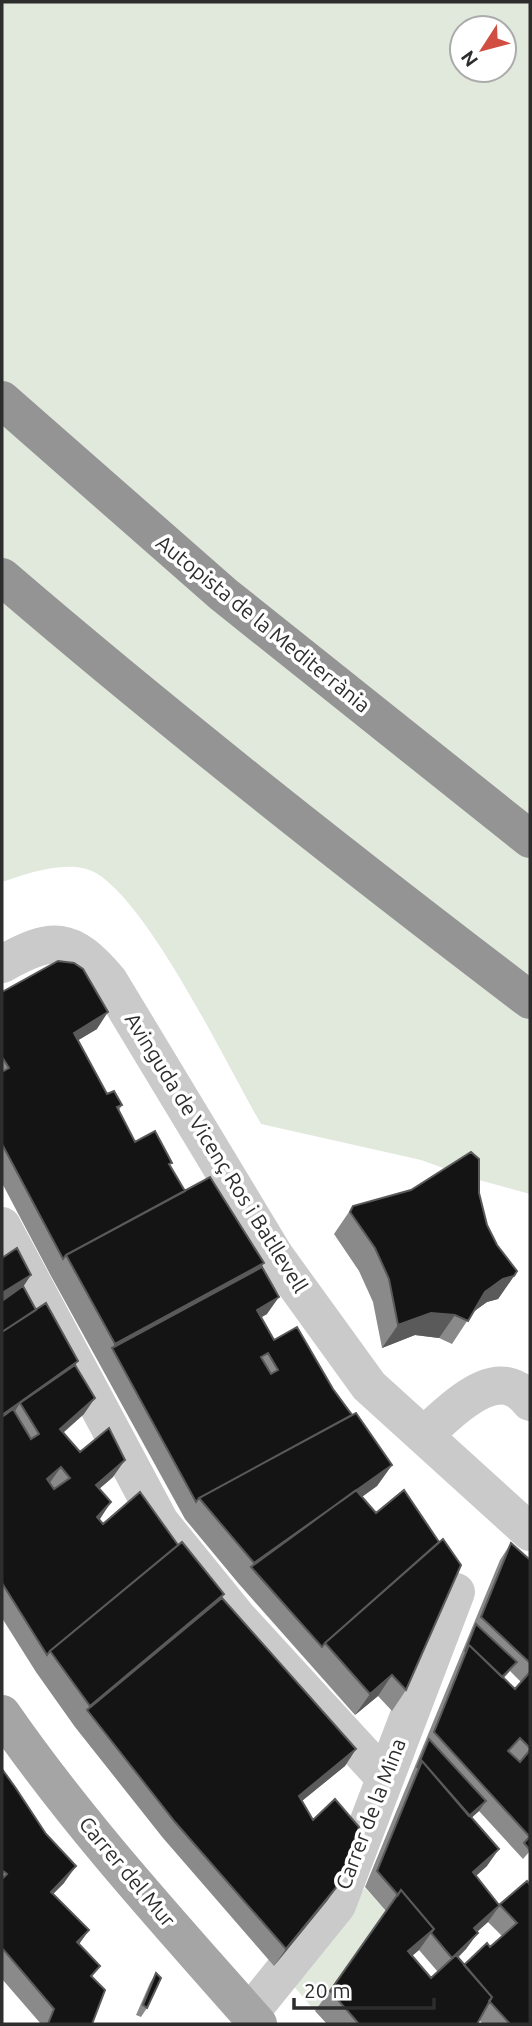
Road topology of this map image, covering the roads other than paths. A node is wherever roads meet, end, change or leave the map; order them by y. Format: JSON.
{"nodes":[{"id":1,"x":2,"y":400,"type":"edge"},
{"id":2,"x":2,"y":577,"type":"edge"},
{"id":3,"x":530,"y":839,"type":"edge"},
{"id":4,"x":2,"y":964,"type":"edge"},
{"id":5,"x":530,"y":999,"type":"edge"},
{"id":6,"x":2,"y":1226,"type":"edge"},
{"id":7,"x":530,"y":1402,"type":"edge"},
{"id":8,"x":424,"y":1435,"type":"junction"},
{"id":9,"x":530,"y":1532,"type":"edge"},
{"id":10,"x":456,"y":1592,"type":"edge"},
{"id":11,"x":2,"y":1714,"type":"edge"},
{"id":12,"x":384,"y":1777,"type":"junction"},
{"id":13,"x":254,"y":2019,"type":"edge"}],
"edges":[{"from":1,"to":3,"type":"highway","name":"Autopista de la Mediterrània"},
{"from":2,"to":5,"type":"highway"},
{"from":4,"to":8,"type":"street","name":"Avinguda de Vicenç Ros i Batllevell"},
{"from":6,"to":12,"type":"street"},
{"from":7,"to":8,"type":"street"},
{"from":8,"to":9,"type":"street","name":"Avinguda de Vicenç Ros i Batllevell"},
{"from":10,"to":12,"type":"street","name":"Carrer de la Mina"},
{"from":11,"to":13,"type":"main road","name":"Carrer del Mur"},
{"from":12,"to":13,"type":"street","name":"Carrer de la Mina"}]}
